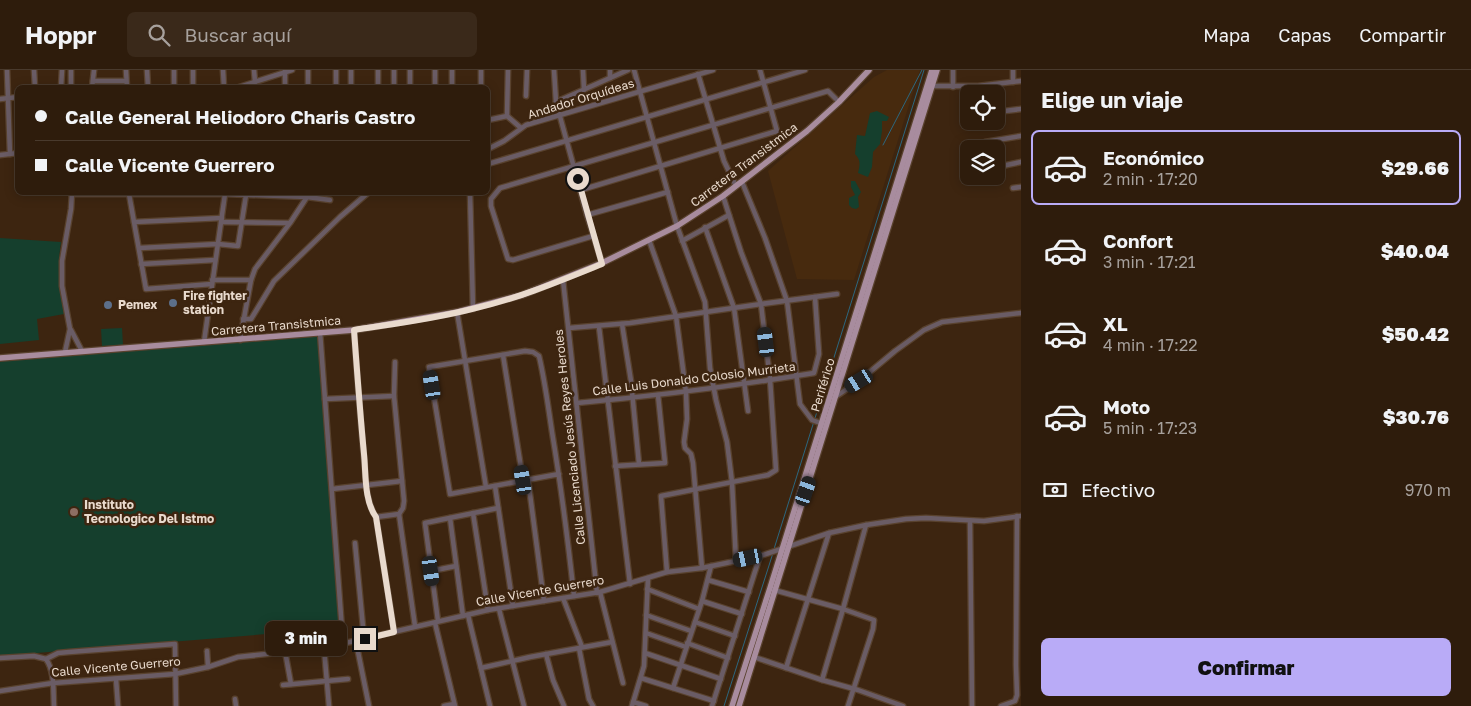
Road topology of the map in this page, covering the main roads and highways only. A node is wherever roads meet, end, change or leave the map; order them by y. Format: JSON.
{"nodes":[{"id":1,"x":869,"y":70,"type":"edge"},
{"id":2,"x":932,"y":70,"type":"edge"},
{"id":3,"x":937,"y":70,"type":"edge"},
{"id":4,"x":884,"y":233,"type":"junction"},
{"id":5,"x":881,"y":241,"type":"junction"},
{"id":6,"x":0,"y":358,"type":"edge"},
{"id":7,"x":819,"y":423,"type":"junction"},
{"id":8,"x":773,"y":589,"type":"junction"},
{"id":9,"x":732,"y":706,"type":"edge"},
{"id":10,"x":739,"y":706,"type":"edge"}],
"edges":[{"from":1,"to":6,"type":"main road","name":"Carretera Transistmica"},
{"from":2,"to":4,"type":"main road","name":"Periférico"},
{"from":3,"to":4,"type":"main road","name":"Periférico"},
{"from":4,"to":5,"type":"main road","name":"Periférico"},
{"from":5,"to":7,"type":"main road","name":"Periférico"},
{"from":5,"to":7,"type":"main road","name":"Periférico"},
{"from":7,"to":8,"type":"main road","name":"Periférico"},
{"from":8,"to":9,"type":"main road","name":"Periférico"},
{"from":8,"to":10,"type":"main road","name":"Periférico"}]}
